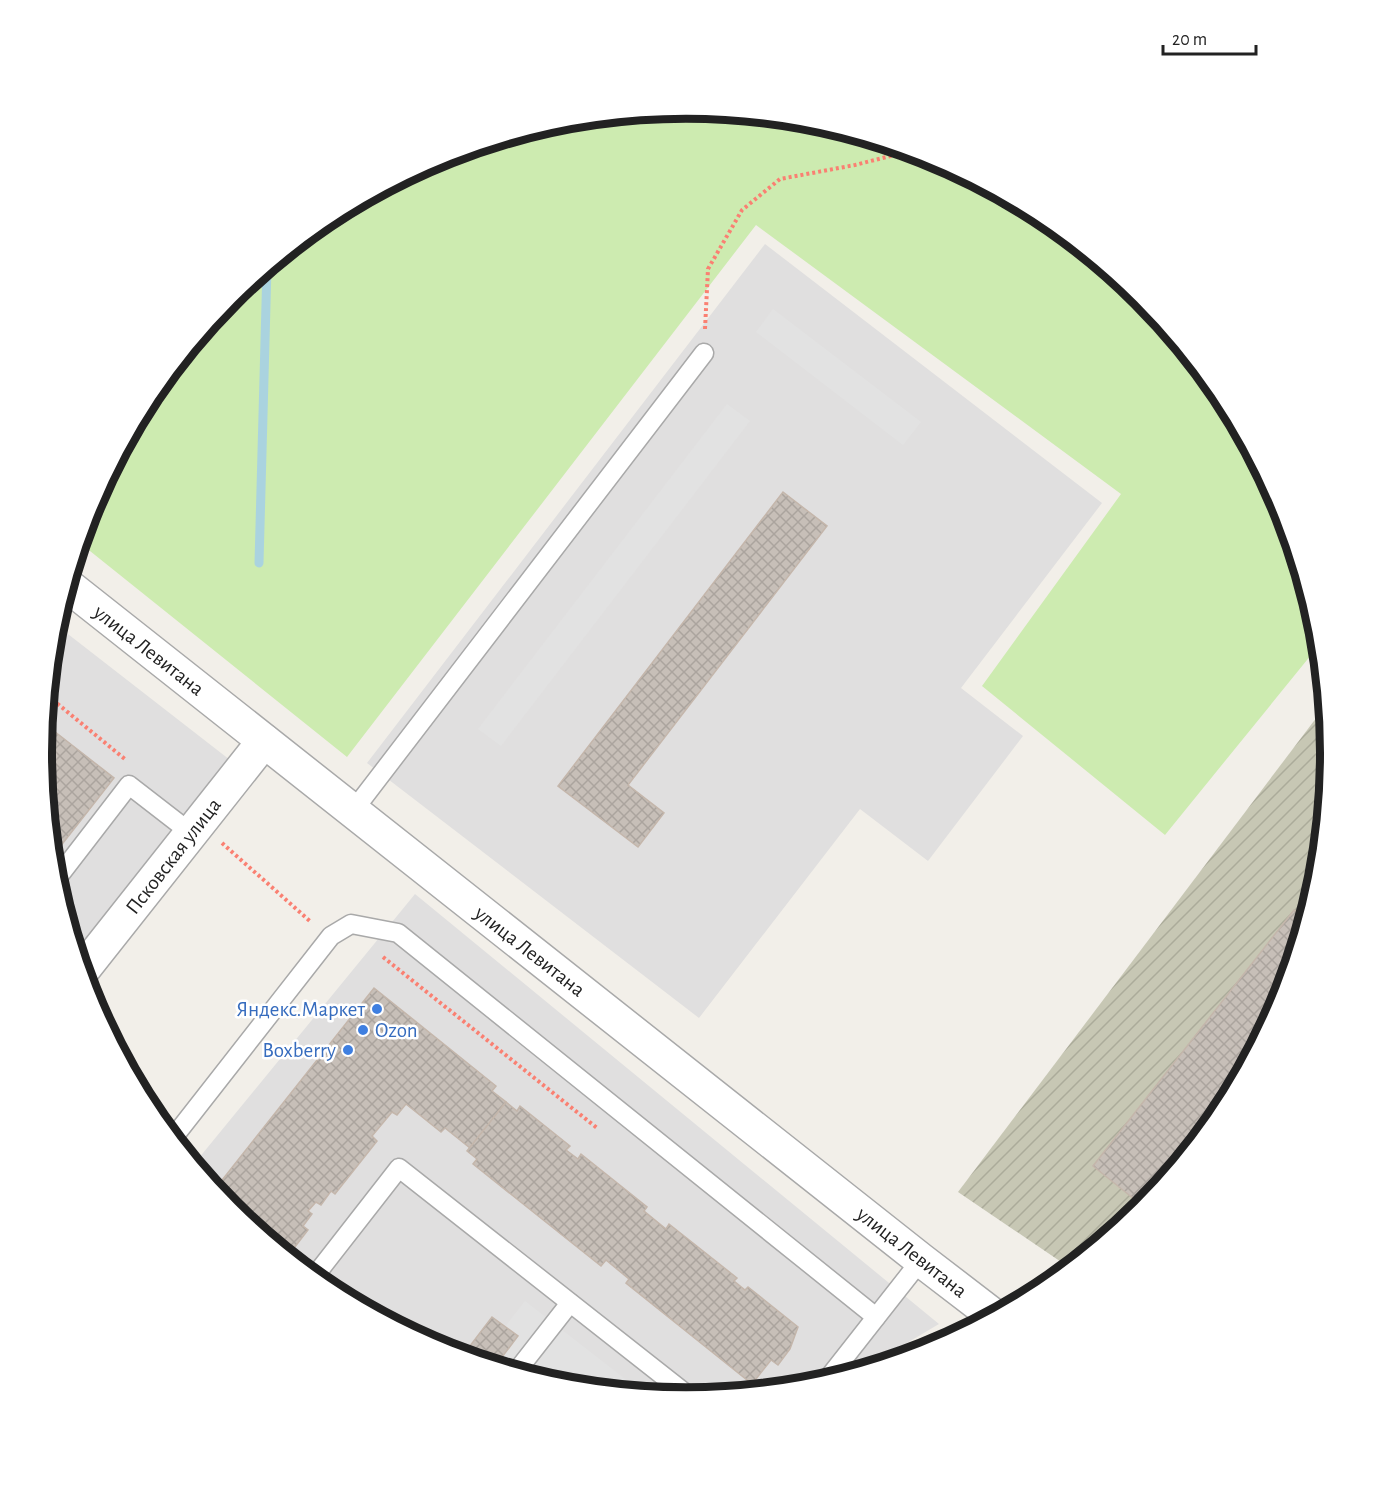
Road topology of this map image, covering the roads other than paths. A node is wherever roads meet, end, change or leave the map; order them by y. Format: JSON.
{"nodes":[{"id":1,"x":704,"y":354,"type":"road end"},
{"id":2,"x":74,"y":590,"type":"edge"},
{"id":3,"x":264,"y":741,"type":"junction"},
{"id":4,"x":353,"y":811,"type":"junction"},
{"id":5,"x":191,"y":833,"type":"junction"},
{"id":6,"x":64,"y":870,"type":"edge"},
{"id":7,"x":88,"y":963,"type":"edge"},
{"id":8,"x":178,"y":1131,"type":"edge"},
{"id":9,"x":921,"y":1260,"type":"junction"},
{"id":10,"x":320,"y":1270,"type":"edge"},
{"id":11,"x":570,"y":1303,"type":"junction"},
{"id":12,"x":987,"y":1311,"type":"edge"},
{"id":13,"x":876,"y":1317,"type":"junction"},
{"id":14,"x":522,"y":1365,"type":"edge"},
{"id":15,"x":835,"y":1369,"type":"edge"},
{"id":16,"x":677,"y":1387,"type":"edge"}],
"edges":[{"from":1,"to":4,"type":"lane"},
{"from":2,"to":3,"type":"street","name":"улица Левитана"},
{"from":3,"to":4,"type":"street","name":"улица Левитана"},
{"from":3,"to":5,"type":"street","name":"Псковская улица"},
{"from":4,"to":9,"type":"street","name":"улица Левитана"},
{"from":5,"to":6,"type":"lane"},
{"from":5,"to":7,"type":"street","name":"Псковская улица"},
{"from":8,"to":13,"type":"lane"},
{"from":9,"to":12,"type":"street","name":"улица Левитана"},
{"from":9,"to":13,"type":"lane"},
{"from":10,"to":11,"type":"lane"},
{"from":11,"to":14,"type":"lane"},
{"from":11,"to":16,"type":"lane"},
{"from":13,"to":15,"type":"lane"}]}
